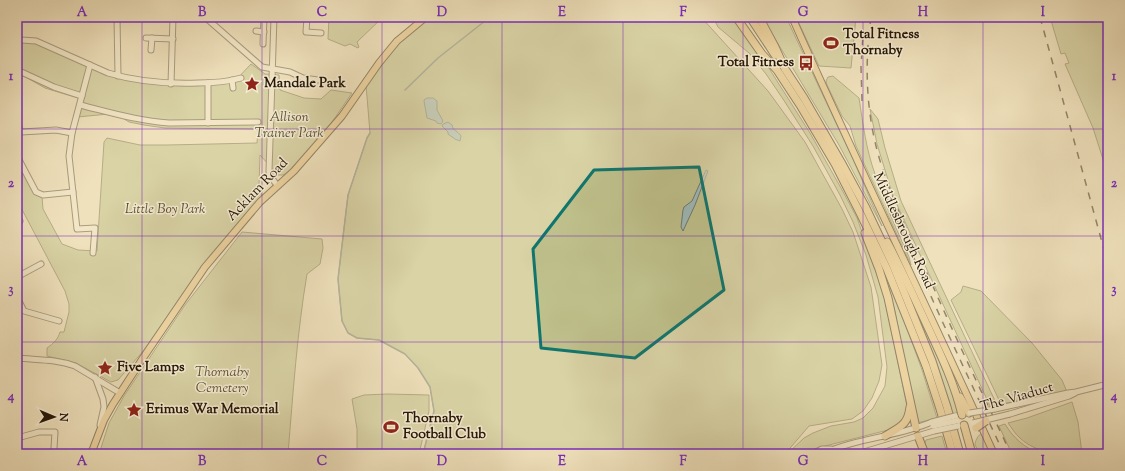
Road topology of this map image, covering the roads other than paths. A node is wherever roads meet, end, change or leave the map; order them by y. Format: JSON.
{"nodes":[{"id":1,"x":117,"y":17,"type":"edge"},
{"id":2,"x":173,"y":17,"type":"edge"},
{"id":3,"x":205,"y":17,"type":"edge"},
{"id":4,"x":264,"y":17,"type":"edge"},
{"id":5,"x":274,"y":17,"type":"edge"},
{"id":6,"x":307,"y":17,"type":"edge"},
{"id":7,"x":426,"y":17,"type":"edge"},
{"id":8,"x":736,"y":17,"type":"edge"},
{"id":9,"x":741,"y":17,"type":"edge"},
{"id":10,"x":750,"y":17,"type":"edge"},
{"id":11,"x":759,"y":17,"type":"edge"},
{"id":12,"x":792,"y":17,"type":"edge"},
{"id":13,"x":17,"y":31,"type":"edge"},
{"id":14,"x":256,"y":31,"type":"dead end"},
{"id":15,"x":264,"y":32,"type":"junction"},
{"id":16,"x":321,"y":33,"type":"dead end"},
{"id":17,"x":173,"y":39,"type":"junction"},
{"id":18,"x":263,"y":44,"type":"dead end"},
{"id":19,"x":151,"y":50,"type":"dead end"},
{"id":20,"x":90,"y":65,"type":"junction"},
{"id":21,"x":272,"y":69,"type":"junction"},
{"id":22,"x":781,"y":69,"type":"junction"},
{"id":23,"x":17,"y":70,"type":"edge"},
{"id":24,"x":118,"y":76,"type":"junction"},
{"id":25,"x":241,"y":78,"type":"dead end"},
{"id":26,"x":232,"y":80,"type":"junction"},
{"id":27,"x":318,"y":80,"type":"dead end"},
{"id":28,"x":208,"y":83,"type":"junction"},
{"id":29,"x":171,"y":84,"type":"junction"},
{"id":30,"x":233,"y":88,"type":"dead end"},
{"id":31,"x":82,"y":96,"type":"junction"},
{"id":32,"x":80,"y":105,"type":"junction"},
{"id":33,"x":258,"y":122,"type":"dead end"},
{"id":34,"x":17,"y":123,"type":"edge"},
{"id":35,"x":208,"y":123,"type":"junction"},
{"id":36,"x":19,"y":133,"type":"edge"},
{"id":37,"x":72,"y":133,"type":"junction"},
{"id":38,"x":17,"y":156,"type":"edge"},
{"id":39,"x":277,"y":185,"type":"junction"},
{"id":40,"x":849,"y":191,"type":"junction"},
{"id":41,"x":73,"y":192,"type":"junction"},
{"id":42,"x":866,"y":208,"type":"junction"},
{"id":43,"x":93,"y":253,"type":"dead end"},
{"id":44,"x":42,"y":264,"type":"dead end"},
{"id":45,"x":17,"y":276,"type":"edge"},
{"id":46,"x":17,"y":297,"type":"edge"},
{"id":47,"x":59,"y":321,"type":"dead end"},
{"id":48,"x":17,"y":358,"type":"edge"},
{"id":49,"x":94,"y":377,"type":"junction"},
{"id":50,"x":1108,"y":384,"type":"edge"},
{"id":51,"x":1076,"y":392,"type":"junction"},
{"id":52,"x":120,"y":393,"type":"junction"},
{"id":53,"x":911,"y":402,"type":"junction"},
{"id":54,"x":962,"y":418,"type":"junction"},
{"id":55,"x":986,"y":420,"type":"joint"},
{"id":56,"x":975,"y":425,"type":"junction"},
{"id":57,"x":918,"y":427,"type":"junction"},
{"id":58,"x":933,"y":427,"type":"junction"},
{"id":59,"x":17,"y":436,"type":"edge"},
{"id":60,"x":98,"y":436,"type":"junction"},
{"id":61,"x":885,"y":436,"type":"junction"},
{"id":62,"x":918,"y":436,"type":"junction"},
{"id":63,"x":970,"y":443,"type":"junction"},
{"id":64,"x":54,"y":448,"type":"dead end"},
{"id":65,"x":836,"y":448,"type":"junction"},
{"id":66,"x":91,"y":454,"type":"edge"},
{"id":67,"x":812,"y":454,"type":"edge"},
{"id":68,"x":822,"y":454,"type":"edge"},
{"id":69,"x":857,"y":454,"type":"edge"},
{"id":70,"x":925,"y":454,"type":"edge"},
{"id":71,"x":953,"y":454,"type":"edge"},
{"id":72,"x":960,"y":454,"type":"edge"},
{"id":73,"x":972,"y":454,"type":"edge"},
{"id":74,"x":994,"y":454,"type":"edge"}],
"edges":[{"from":1,"to":24,"type":"street"},
{"from":2,"to":17,"type":"street"},
{"from":3,"to":21,"type":"street"},
{"from":4,"to":15,"type":"street"},
{"from":5,"to":21,"type":"street"},
{"from":6,"to":16,"type":"street"},
{"from":7,"to":39,"type":"main road","name":"Acklam Road"},
{"from":8,"to":22,"type":"highway"},
{"from":9,"to":22,"type":"highway"},
{"from":10,"to":22,"type":"highway"},
{"from":11,"to":22,"type":"highway"},
{"from":12,"to":74,"type":"main road","name":"Middlesbrough Road"},
{"from":13,"to":20,"type":"street"},
{"from":14,"to":15,"type":"street"},
{"from":15,"to":18,"type":"street"},
{"from":17,"to":19,"type":"street"},
{"from":17,"to":29,"type":"street"},
{"from":20,"to":24,"type":"street"},
{"from":20,"to":31,"type":"street"},
{"from":21,"to":27,"type":"street"},
{"from":21,"to":39,"type":"street"},
{"from":22,"to":40,"type":"highway"},
{"from":22,"to":42,"type":"highway"},
{"from":23,"to":31,"type":"street"},
{"from":24,"to":29,"type":"street"},
{"from":25,"to":26,"type":"street"},
{"from":26,"to":28,"type":"street"},
{"from":26,"to":30,"type":"street"},
{"from":28,"to":29,"type":"street"},
{"from":28,"to":35,"type":"street"},
{"from":31,"to":32,"type":"street"},
{"from":32,"to":35,"type":"street"},
{"from":32,"to":37,"type":"street"},
{"from":33,"to":35,"type":"street"},
{"from":34,"to":36,"type":"street"},
{"from":36,"to":37,"type":"street"},
{"from":37,"to":41,"type":"street"},
{"from":38,"to":41,"type":"street"},
{"from":39,"to":52,"type":"main road","name":"Acklam Road"},
{"from":40,"to":53,"type":"highway"},
{"from":40,"to":71,"type":"highway"},
{"from":41,"to":43,"type":"street"},
{"from":42,"to":54,"type":"highway"},
{"from":42,"to":72,"type":"highway"},
{"from":44,"to":45,"type":"street"},
{"from":46,"to":47,"type":"street"},
{"from":48,"to":49,"type":"street"},
{"from":49,"to":52,"type":"street"},
{"from":49,"to":60,"type":"street"},
{"from":50,"to":51,"type":"street","name":"The Viaduct"},
{"from":51,"to":54,"type":"street","name":"The Viaduct","bridge":true},
{"from":51,"to":55,"type":"street","name":"The Viaduct","bridge":true},
{"from":52,"to":60,"type":"main road","name":"Acklam Road"},
{"from":53,"to":57,"type":"highway"},
{"from":53,"to":61,"type":"highway"},
{"from":54,"to":56,"type":"street","name":"The Viaduct"},
{"from":54,"to":58,"type":"street","bridge":true},
{"from":54,"to":63,"type":"highway"},
{"from":55,"to":56,"type":"highway","bridge":true},
{"from":56,"to":63,"type":"highway"},
{"from":57,"to":58,"type":"street"},
{"from":57,"to":61,"type":"street"},
{"from":57,"to":62,"type":"street"},
{"from":58,"to":62,"type":"street"},
{"from":59,"to":64,"type":"street"},
{"from":60,"to":66,"type":"main road","name":"Acklam Road"},
{"from":61,"to":65,"type":"street"},
{"from":62,"to":69,"type":"street"},
{"from":62,"to":70,"type":"highway"},
{"from":63,"to":73,"type":"highway"},
{"from":65,"to":67,"type":"street"},
{"from":65,"to":68,"type":"street"}]}
